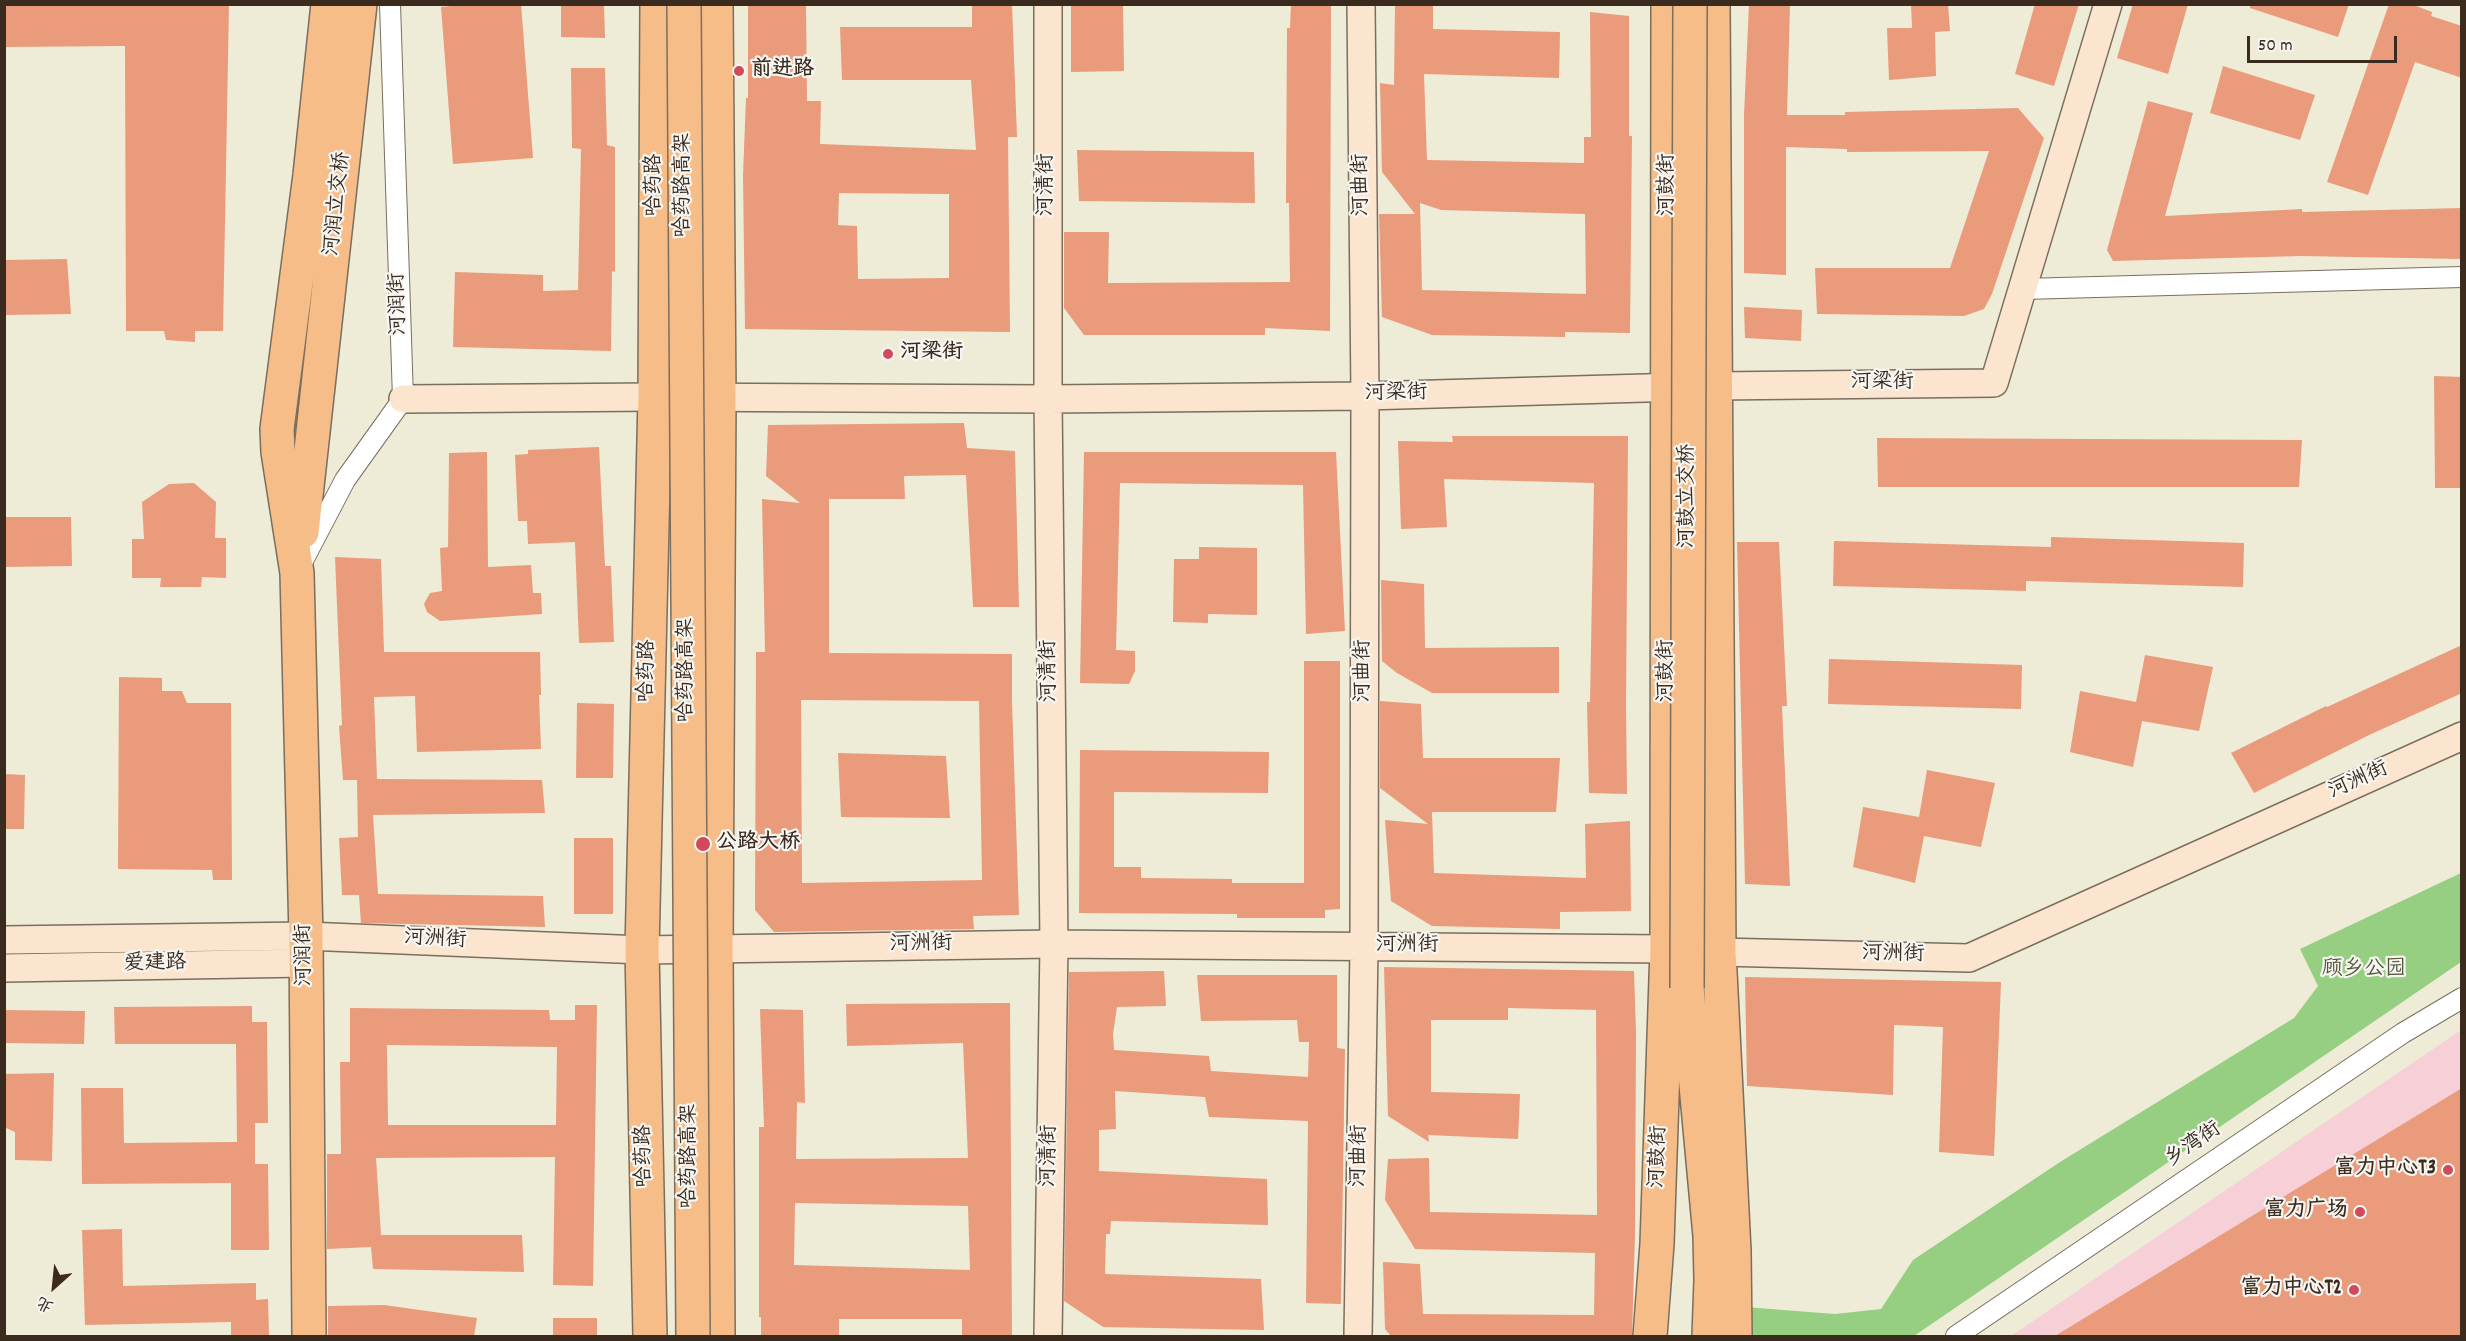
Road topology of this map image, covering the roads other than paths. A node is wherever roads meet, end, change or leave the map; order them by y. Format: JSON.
{"nodes":[{"id":1,"x":328,"y":4,"type":"edge"},
{"id":2,"x":360,"y":4,"type":"edge"},
{"id":3,"x":390,"y":4,"type":"edge"},
{"id":4,"x":657,"y":4,"type":"edge"},
{"id":5,"x":684,"y":4,"type":"edge"},
{"id":6,"x":716,"y":4,"type":"edge"},
{"id":7,"x":1048,"y":4,"type":"edge"},
{"id":8,"x":1361,"y":4,"type":"edge"},
{"id":9,"x":1668,"y":4,"type":"edge"},
{"id":10,"x":1690,"y":4,"type":"edge"},
{"id":11,"x":1713,"y":4,"type":"edge"},
{"id":12,"x":2108,"y":4,"type":"edge"},
{"id":13,"x":2462,"y":277,"type":"edge"},
{"id":14,"x":2023,"y":289,"type":"junction"},
{"id":15,"x":1715,"y":386,"type":"junction"},
{"id":16,"x":1669,"y":388,"type":"junction"},
{"id":17,"x":1365,"y":396,"type":"junction"},
{"id":18,"x":655,"y":397,"type":"junction"},
{"id":19,"x":719,"y":397,"type":"junction"},
{"id":20,"x":403,"y":399,"type":"junction"},
{"id":21,"x":1048,"y":399,"type":"junction"},
{"id":22,"x":297,"y":573,"type":"junction"},
{"id":23,"x":2462,"y":736,"type":"edge"},
{"id":24,"x":4,"y":940,"type":"edge"},
{"id":25,"x":1054,"y":944,"type":"junction"},
{"id":26,"x":1364,"y":947,"type":"junction"},
{"id":27,"x":306,"y":949,"type":"junction"},
{"id":28,"x":716,"y":949,"type":"junction"},
{"id":29,"x":1667,"y":949,"type":"junction"},
{"id":30,"x":642,"y":950,"type":"junction"},
{"id":31,"x":1719,"y":952,"type":"junction"},
{"id":32,"x":4,"y":968,"type":"edge"},
{"id":33,"x":1687,"y":988,"type":"junction"},
{"id":34,"x":2462,"y":998,"type":"edge"},
{"id":35,"x":309,"y":1336,"type":"edge"},
{"id":36,"x":650,"y":1336,"type":"edge"},
{"id":37,"x":693,"y":1336,"type":"edge"},
{"id":38,"x":718,"y":1336,"type":"edge"},
{"id":39,"x":1048,"y":1336,"type":"edge"},
{"id":40,"x":1358,"y":1336,"type":"edge"},
{"id":41,"x":1650,"y":1336,"type":"edge"},
{"id":42,"x":1668,"y":1336,"type":"edge"},
{"id":43,"x":1709,"y":1336,"type":"edge"},
{"id":44,"x":1735,"y":1336,"type":"edge"},
{"id":45,"x":1956,"y":1336,"type":"edge"}],
"edges":[{"from":1,"to":22,"type":"highway","name":"河润街"},
{"from":2,"to":22,"type":"highway","name":"河润立交桥"},
{"from":3,"to":20,"type":"street","name":"河润街"},
{"from":4,"to":18,"type":"highway","name":"哈药路"},
{"from":5,"to":37,"type":"highway","name":"哈药路高架","bridge":true},
{"from":6,"to":19,"type":"highway"},
{"from":7,"to":21,"type":"street","name":"河清街"},
{"from":8,"to":17,"type":"street","name":"河曲街"},
{"from":9,"to":16,"type":"highway","name":"河鼓街"},
{"from":10,"to":33,"type":"highway","name":"河鼓立交桥","bridge":true},
{"from":11,"to":15,"type":"highway"},
{"from":12,"to":14,"type":"street","name":"河梁街"},
{"from":13,"to":14,"type":"street"},
{"from":14,"to":15,"type":"street","name":"河梁街"},
{"from":15,"to":16,"type":"street","name":"河梁街"},
{"from":15,"to":31,"type":"highway"},
{"from":16,"to":17,"type":"street","name":"河梁街"},
{"from":16,"to":29,"type":"highway","name":"河鼓街"},
{"from":17,"to":21,"type":"street","name":"河梁街"},
{"from":17,"to":26,"type":"street","name":"河曲街"},
{"from":18,"to":19,"type":"street","name":"河梁街"},
{"from":18,"to":20,"type":"street","name":"河梁街"},
{"from":18,"to":30,"type":"highway","name":"哈药路"},
{"from":19,"to":21,"type":"street","name":"河梁街"},
{"from":19,"to":28,"type":"highway"},
{"from":20,"to":22,"type":"street","name":"河润街"},
{"from":21,"to":25,"type":"street","name":"河清街"},
{"from":22,"to":27,"type":"highway","name":"河润街"},
{"from":23,"to":31,"type":"street","name":"河洲街"},
{"from":24,"to":27,"type":"street","name":"爱建路"},
{"from":25,"to":26,"type":"street","name":"河洲街"},
{"from":25,"to":28,"type":"street","name":"河洲街"},
{"from":25,"to":39,"type":"street","name":"河清街"},
{"from":26,"to":29,"type":"street","name":"河洲街"},
{"from":26,"to":40,"type":"street","name":"河曲街"},
{"from":27,"to":30,"type":"street","name":"河洲街"},
{"from":27,"to":32,"type":"street","name":"爱建路"},
{"from":27,"to":35,"type":"highway","name":"河润街"},
{"from":28,"to":30,"type":"street","name":"河洲街"},
{"from":28,"to":38,"type":"highway"},
{"from":29,"to":31,"type":"street","name":"河洲街"},
{"from":29,"to":41,"type":"highway","name":"河鼓街"},
{"from":30,"to":36,"type":"highway","name":"哈药路"},
{"from":31,"to":44,"type":"highway"},
{"from":33,"to":42,"type":"highway"},
{"from":33,"to":43,"type":"highway"},
{"from":34,"to":45,"type":"street","name":"乡湾街"}]}
